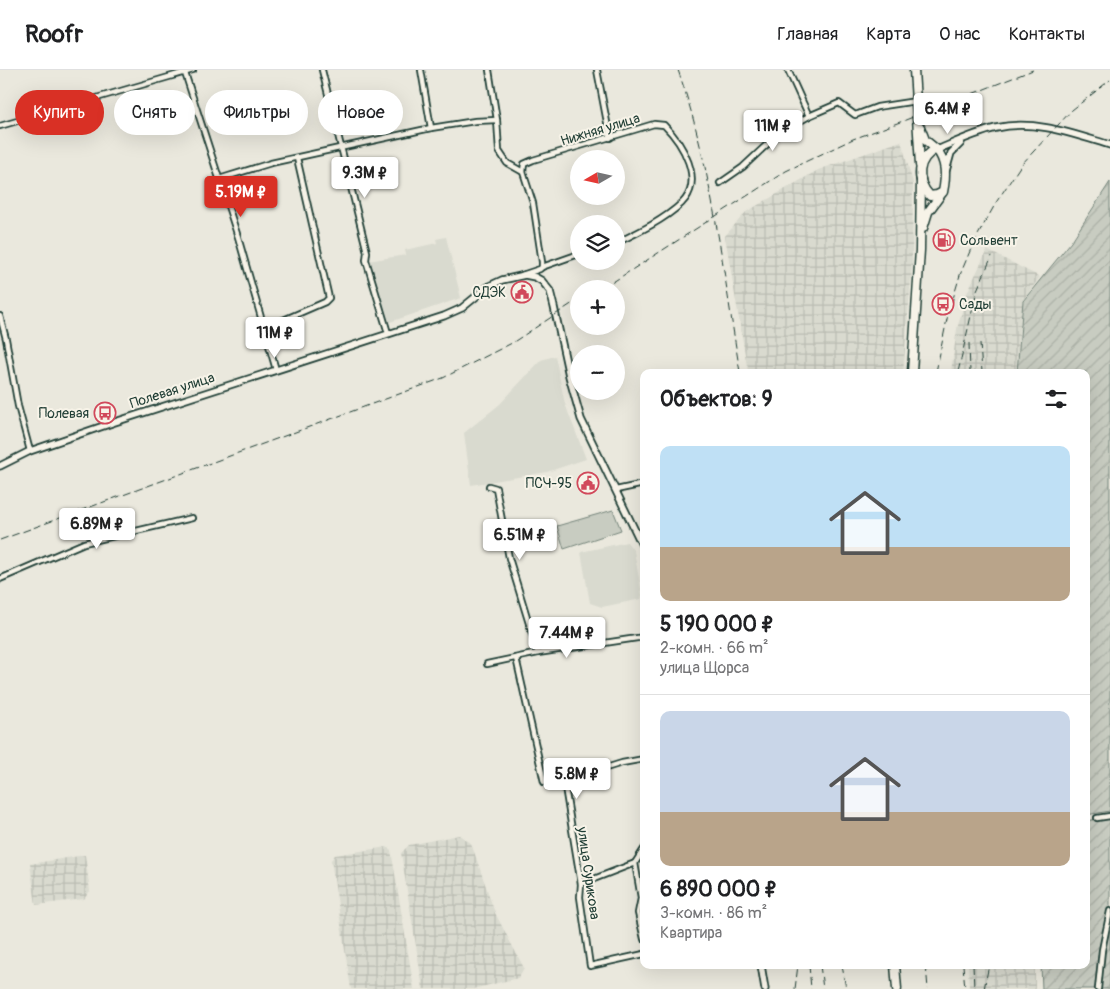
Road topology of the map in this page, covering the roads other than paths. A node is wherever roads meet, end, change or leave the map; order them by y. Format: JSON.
{"nodes":[{"id":1,"x":193,"y":70,"type":"edge"},
{"id":2,"x":322,"y":70,"type":"edge"},
{"id":3,"x":421,"y":70,"type":"edge"},
{"id":4,"x":489,"y":70,"type":"edge"},
{"id":5,"x":597,"y":70,"type":"edge"},
{"id":6,"x":788,"y":70,"type":"edge"},
{"id":7,"x":914,"y":70,"type":"edge"},
{"id":8,"x":185,"y":73,"type":"junction"},
{"id":9,"x":916,"y":101,"type":"junction"},
{"id":10,"x":808,"y":116,"type":"junction"},
{"id":11,"x":917,"y":118,"type":"junction"},
{"id":12,"x":497,"y":120,"type":"junction"},
{"id":13,"x":0,"y":126,"type":"edge"},
{"id":14,"x":431,"y":128,"type":"junction"},
{"id":15,"x":610,"y":138,"type":"junction"},
{"id":16,"x":967,"y":138,"type":"junction"},
{"id":17,"x":1110,"y":145,"type":"edge"},
{"id":18,"x":342,"y":148,"type":"junction"},
{"id":19,"x":937,"y":150,"type":"junction"},
{"id":20,"x":297,"y":158,"type":"junction"},
{"id":21,"x":920,"y":168,"type":"junction"},
{"id":22,"x":523,"y":172,"type":"junction"},
{"id":23,"x":945,"y":172,"type":"junction"},
{"id":24,"x":218,"y":179,"type":"junction"},
{"id":25,"x":920,"y":179,"type":"junction"},
{"id":26,"x":720,"y":183,"type":"dead end"},
{"id":27,"x":943,"y":192,"type":"junction"},
{"id":28,"x":625,"y":238,"type":"edge"},
{"id":29,"x":920,"y":250,"type":"junction"},
{"id":30,"x":570,"y":257,"type":"edge"},
{"id":31,"x":542,"y":267,"type":"junction"},
{"id":32,"x":519,"y":276,"type":"junction"},
{"id":33,"x":0,"y":316,"type":"edge"},
{"id":34,"x":265,"y":328,"type":"junction"},
{"id":35,"x":388,"y":333,"type":"junction"},
{"id":36,"x":912,"y":369,"type":"edge"},
{"id":37,"x":276,"y":370,"type":"junction"},
{"id":38,"x":30,"y":451,"type":"junction"},
{"id":39,"x":0,"y":466,"type":"edge"},
{"id":40,"x":640,"y":485,"type":"edge"},
{"id":41,"x":489,"y":486,"type":"dead end"},
{"id":42,"x":616,"y":490,"type":"junction"},
{"id":43,"x":192,"y":518,"type":"dead end"},
{"id":44,"x":640,"y":540,"type":"edge"},
{"id":45,"x":0,"y":579,"type":"edge"},
{"id":46,"x":640,"y":638,"type":"edge"},
{"id":47,"x":538,"y":654,"type":"junction"},
{"id":48,"x":516,"y":658,"type":"junction"},
{"id":49,"x":487,"y":664,"type":"dead end"},
{"id":50,"x":640,"y":760,"type":"edge"},
{"id":51,"x":564,"y":781,"type":"junction"},
{"id":52,"x":1110,"y":816,"type":"edge"},
{"id":53,"x":1097,"y":818,"type":"dead end"},
{"id":54,"x":640,"y":855,"type":"edge"},
{"id":55,"x":635,"y":863,"type":"junction"},
{"id":56,"x":581,"y":884,"type":"junction"},
{"id":57,"x":640,"y":892,"type":"edge"},
{"id":58,"x":640,"y":903,"type":"edge"},
{"id":59,"x":1110,"y":911,"type":"edge"},
{"id":60,"x":640,"y":922,"type":"edge"},
{"id":61,"x":640,"y":955,"type":"edge"},
{"id":62,"x":762,"y":969,"type":"edge"},
{"id":63,"x":896,"y":969,"type":"edge"},
{"id":64,"x":765,"y":989,"type":"edge"},
{"id":65,"x":898,"y":989,"type":"edge"},
{"id":66,"x":1098,"y":989,"type":"edge"}],
"edges":[{"from":1,"to":8,"type":"street"},
{"from":2,"to":18,"type":"street"},
{"from":3,"to":14,"type":"street"},
{"from":4,"to":12,"type":"street"},
{"from":5,"to":15,"type":"street"},
{"from":6,"to":10,"type":"street"},
{"from":7,"to":9,"type":"highway"},
{"from":8,"to":13,"type":"street"},
{"from":8,"to":24,"type":"street"},
{"from":9,"to":10,"type":"street"},
{"from":9,"to":11,"type":"highway"},
{"from":10,"to":26,"type":"street"},
{"from":11,"to":19,"type":"highway"},
{"from":11,"to":21,"type":"highway"},
{"from":12,"to":14,"type":"street"},
{"from":12,"to":22,"type":"street"},
{"from":14,"to":18,"type":"street"},
{"from":15,"to":22,"type":"street","name":"Нижняя улица"},
{"from":15,"to":28,"type":"street","name":"Нижняя улица"},
{"from":16,"to":17,"type":"street"},
{"from":16,"to":19,"type":"street"},
{"from":16,"to":23,"type":"street"},
{"from":18,"to":20,"type":"street"},
{"from":18,"to":35,"type":"street"},
{"from":19,"to":21,"type":"highway"},
{"from":19,"to":23,"type":"highway"},
{"from":20,"to":24,"type":"street"},
{"from":20,"to":34,"type":"street"},
{"from":21,"to":25,"type":"highway"},
{"from":22,"to":31,"type":"street"},
{"from":23,"to":27,"type":"highway"},
{"from":24,"to":34,"type":"street"},
{"from":25,"to":27,"type":"highway"},
{"from":25,"to":29,"type":"highway"},
{"from":27,"to":29,"type":"highway"},
{"from":29,"to":36,"type":"highway"},
{"from":30,"to":31,"type":"street"},
{"from":31,"to":32,"type":"street"},
{"from":32,"to":35,"type":"street","name":"Полевая улица"},
{"from":32,"to":42,"type":"street"},
{"from":33,"to":38,"type":"street"},
{"from":34,"to":37,"type":"street"},
{"from":35,"to":37,"type":"street","name":"Полевая улица"},
{"from":37,"to":38,"type":"street","name":"Полевая улица"},
{"from":38,"to":39,"type":"street","name":"Полевая улица"},
{"from":40,"to":42,"type":"street"},
{"from":41,"to":47,"type":"street"},
{"from":42,"to":44,"type":"street"},
{"from":43,"to":45,"type":"street"},
{"from":46,"to":47,"type":"street"},
{"from":47,"to":48,"type":"street"},
{"from":48,"to":49,"type":"street"},
{"from":48,"to":51,"type":"street"},
{"from":50,"to":51,"type":"street"},
{"from":51,"to":56,"type":"street","name":"улица Сурикова"},
{"from":52,"to":53,"type":"street"},
{"from":54,"to":55,"type":"street"},
{"from":55,"to":56,"type":"street"},
{"from":55,"to":57,"type":"street"},
{"from":56,"to":61,"type":"street","name":"улица Сурикова"},
{"from":58,"to":60,"type":"street"},
{"from":59,"to":66,"type":"street"},
{"from":62,"to":64,"type":"street"},
{"from":63,"to":65,"type":"highway"}]}
